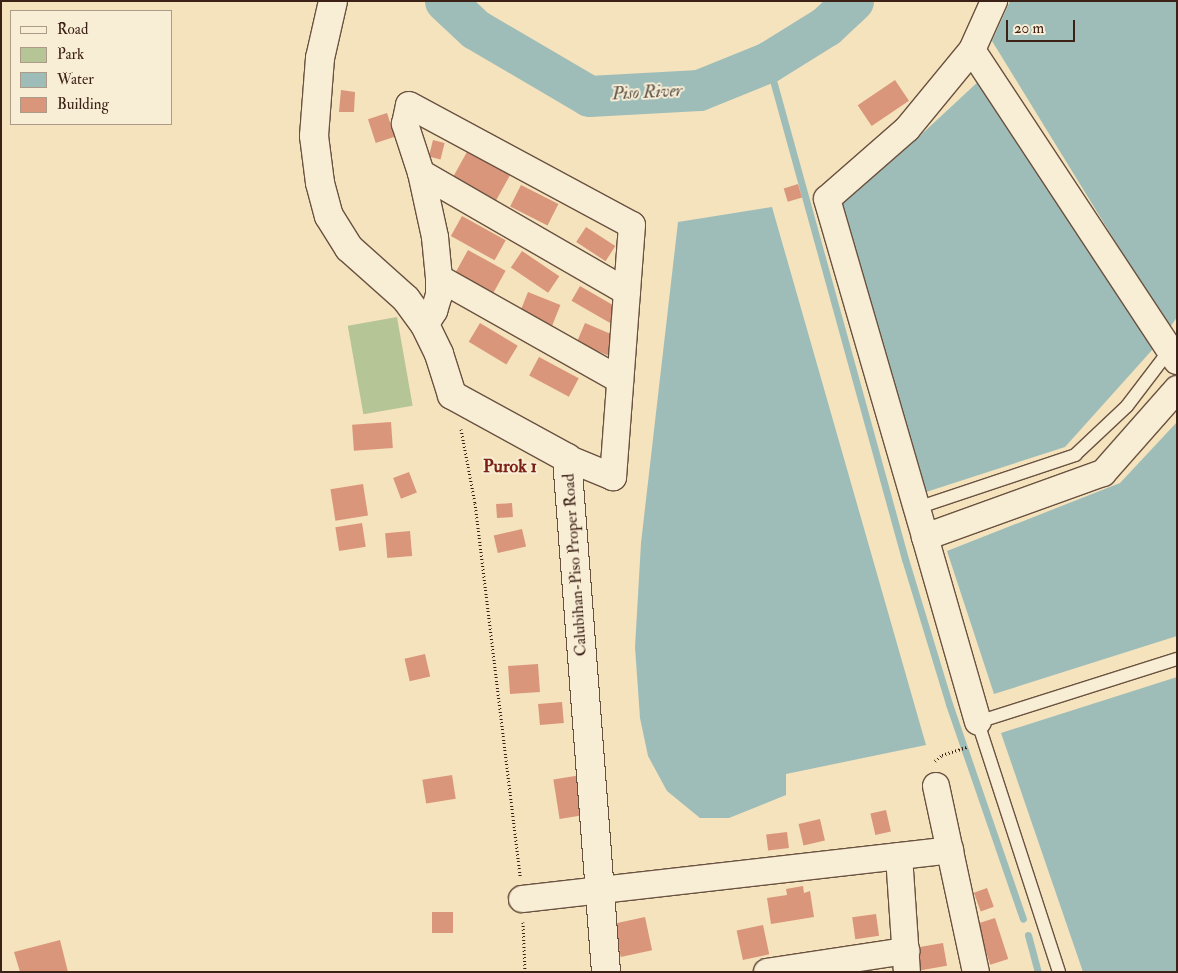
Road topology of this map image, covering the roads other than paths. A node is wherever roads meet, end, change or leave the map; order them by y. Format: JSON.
{"nodes":[{"id":1,"x":994,"y":1,"type":"edge"},
{"id":2,"x":332,"y":7,"type":"edge"},
{"id":3,"x":972,"y":50,"type":"junction"},
{"id":4,"x":421,"y":173,"type":"junction"},
{"id":5,"x":439,"y":278,"type":"junction"},
{"id":6,"x":627,"y":292,"type":"junction"},
{"id":7,"x":425,"y":325,"type":"junction"},
{"id":8,"x":1174,"y":351,"type":"edge"},
{"id":9,"x":620,"y":380,"type":"junction"},
{"id":10,"x":1177,"y":389,"type":"edge"},
{"id":11,"x":567,"y":458,"type":"junction"},
{"id":12,"x":917,"y":508,"type":"junction"},
{"id":13,"x":925,"y":537,"type":"junction"},
{"id":14,"x":1177,"y":659,"type":"edge"},
{"id":15,"x":978,"y":722,"type":"junction"},
{"id":16,"x":936,"y":786,"type":"dead end"},
{"id":17,"x":950,"y":850,"type":"junction"},
{"id":18,"x":899,"y":856,"type":"junction"},
{"id":19,"x":600,"y":890,"type":"junction"},
{"id":20,"x":522,"y":899,"type":"road end"},
{"id":21,"x":907,"y":961,"type":"edge"},
{"id":22,"x":606,"y":972,"type":"edge"},
{"id":23,"x":767,"y":972,"type":"edge"},
{"id":24,"x":976,"y":972,"type":"edge"},
{"id":25,"x":1059,"y":972,"type":"edge"}],
"edges":[{"from":1,"to":3,"type":"street"},
{"from":2,"to":7,"type":"street"},
{"from":3,"to":8,"type":"street"},
{"from":3,"to":12,"type":"street"},
{"from":4,"to":5,"type":"street"},
{"from":4,"to":6,"type":"street"},
{"from":4,"to":6,"type":"street"},
{"from":5,"to":7,"type":"street"},
{"from":5,"to":9,"type":"street"},
{"from":6,"to":9,"type":"street"},
{"from":7,"to":11,"type":"street","name":"Calubihan-Piso Proper Road"},
{"from":8,"to":12,"type":"lane"},
{"from":9,"to":11,"type":"street"},
{"from":10,"to":13,"type":"street"},
{"from":11,"to":19,"type":"street","name":"Calubihan-Piso Proper Road"},
{"from":12,"to":13,"type":"street"},
{"from":13,"to":15,"type":"street"},
{"from":14,"to":15,"type":"lane"},
{"from":15,"to":25,"type":"lane"},
{"from":16,"to":17,"type":"street"},
{"from":17,"to":18,"type":"street"},
{"from":17,"to":24,"type":"street"},
{"from":18,"to":19,"type":"street"},
{"from":18,"to":21,"type":"street"},
{"from":19,"to":20,"type":"street"},
{"from":19,"to":22,"type":"street","name":"Calubihan-Piso Proper Road"},
{"from":21,"to":23,"type":"street"}]}
